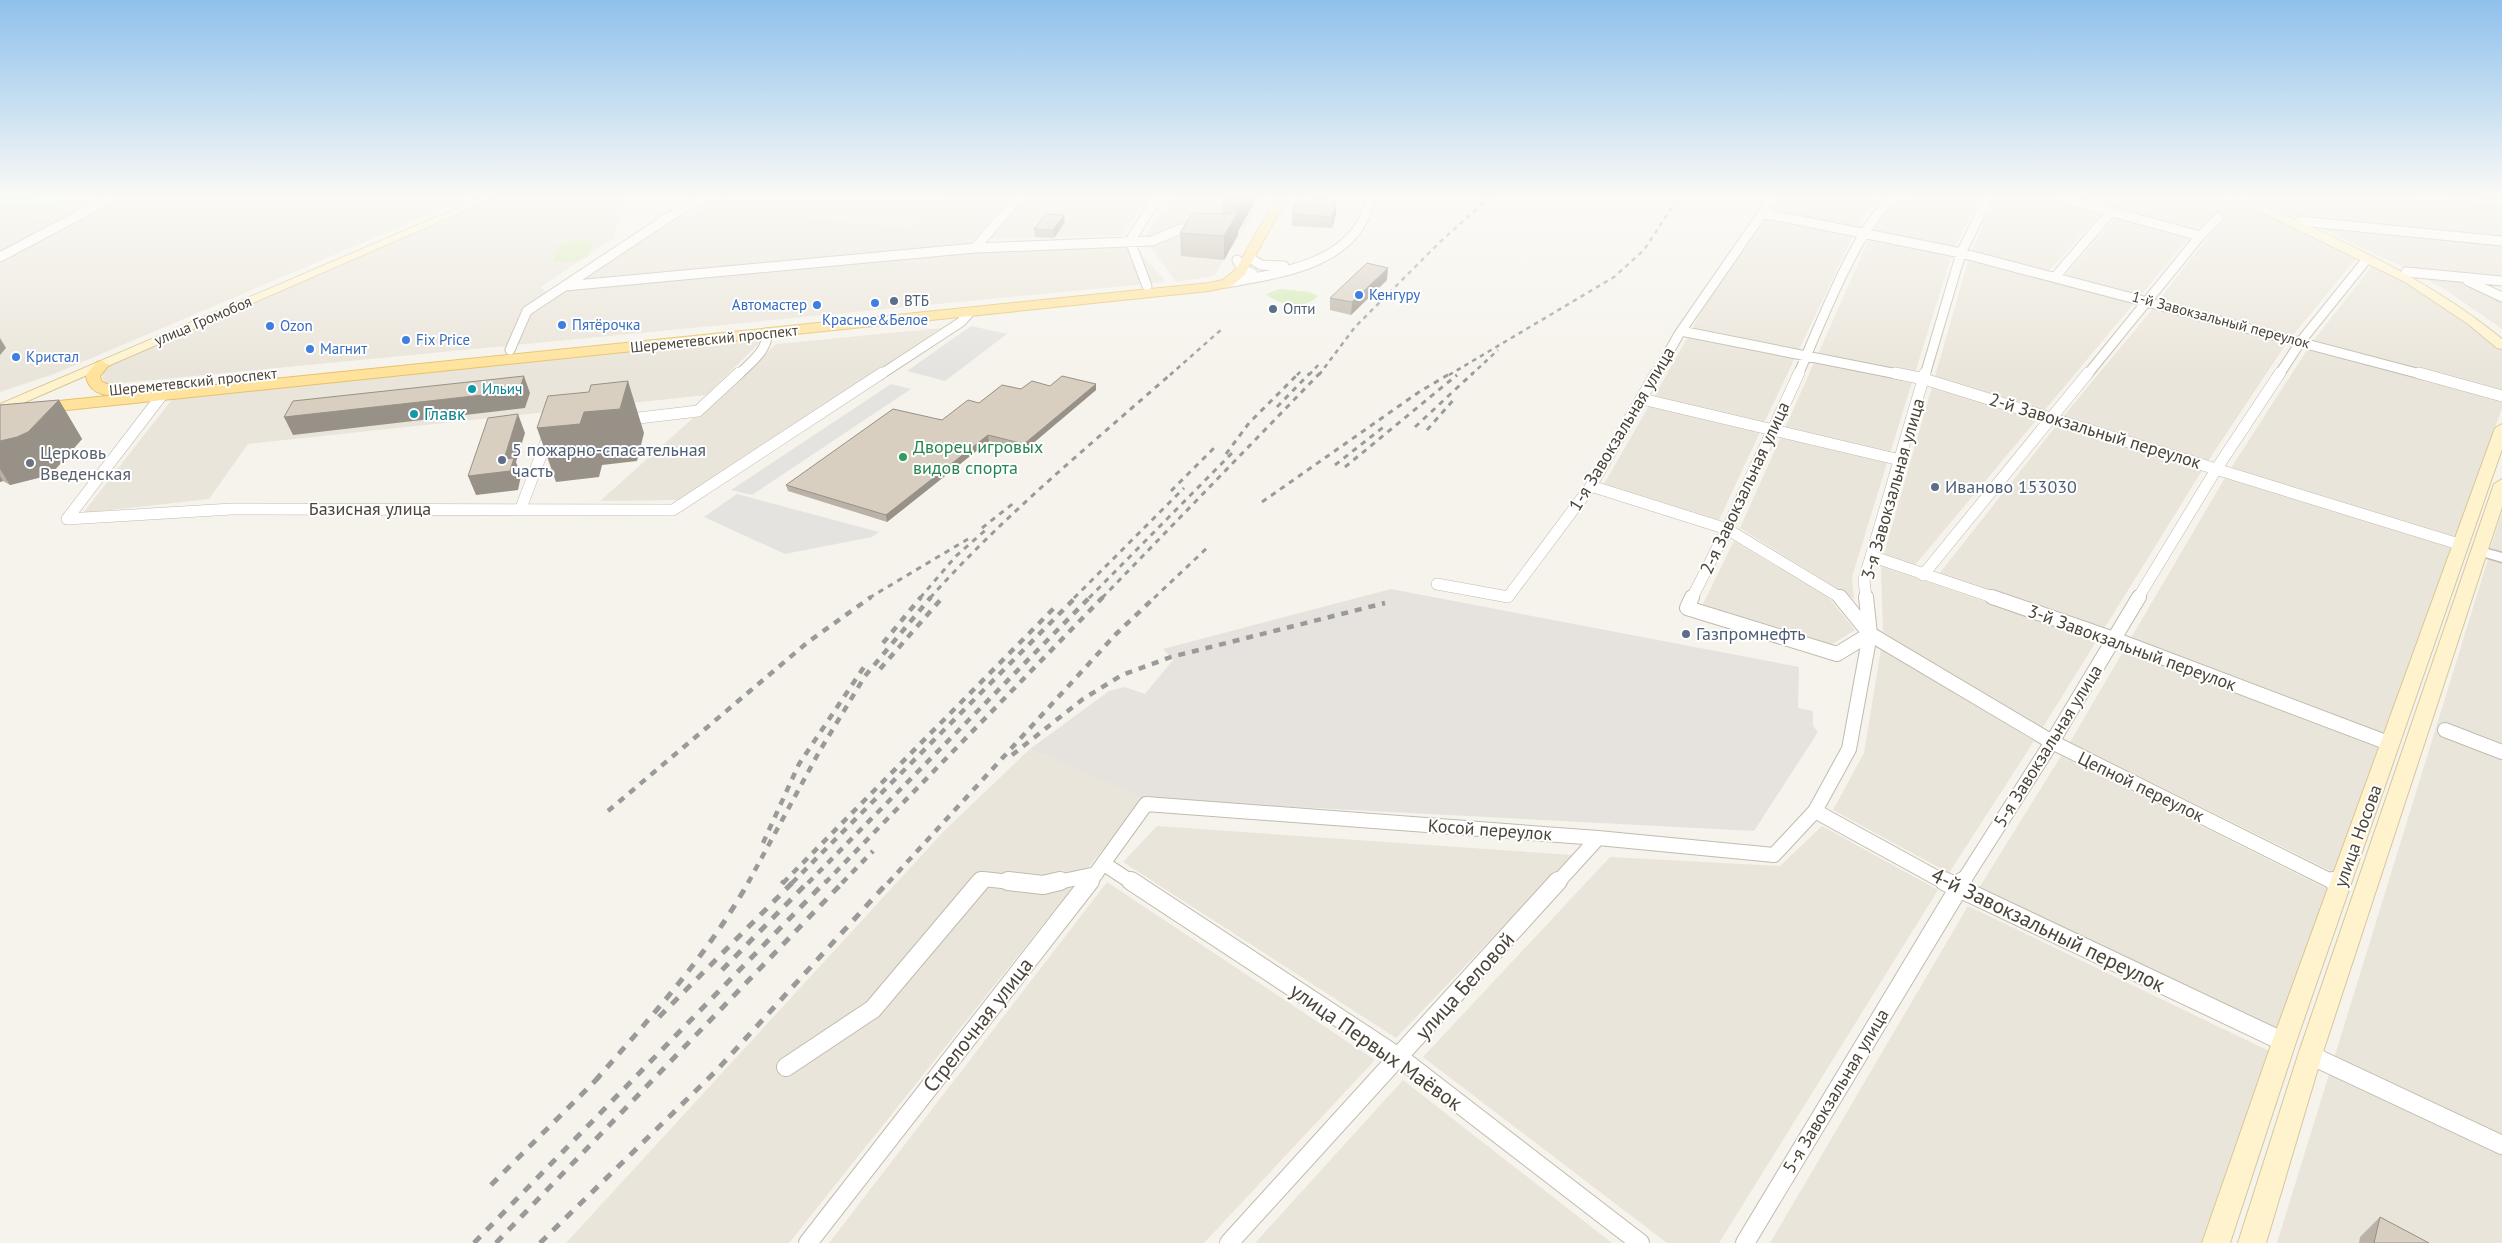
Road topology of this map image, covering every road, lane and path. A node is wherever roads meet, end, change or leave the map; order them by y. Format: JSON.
{"nodes":[{"id":1,"x":344,"y":256,"type":"edge"},
{"id":2,"x":355,"y":256,"type":"edge"},
{"id":3,"x":610,"y":256,"type":"edge"},
{"id":4,"x":889,"y":256,"type":"edge"},
{"id":5,"x":1136,"y":256,"type":"edge"},
{"id":6,"x":1242,"y":256,"type":"edge"},
{"id":7,"x":1244,"y":256,"type":"edge"},
{"id":8,"x":1322,"y":256,"type":"edge"},
{"id":9,"x":1732,"y":256,"type":"edge"},
{"id":10,"x":1853,"y":256,"type":"edge"},
{"id":11,"x":1960,"y":256,"type":"edge"},
{"id":12,"x":1973,"y":256,"type":"edge"},
{"id":13,"x":2072,"y":256,"type":"edge"},
{"id":14,"x":2184,"y":256,"type":"edge"},
{"id":15,"x":2361,"y":256,"type":"edge"},
{"id":16,"x":2366,"y":256,"type":"edge"},
{"id":17,"x":2367,"y":259,"type":"junction"},
{"id":18,"x":1313,"y":261,"type":"junction"},
{"id":19,"x":1236,"y":269,"type":"junction"},
{"id":20,"x":2401,"y":273,"type":"junction"},
{"id":21,"x":1263,"y":276,"type":"junction"},
{"id":22,"x":2054,"y":277,"type":"junction"},
{"id":23,"x":2459,"y":277,"type":"junction"},
{"id":24,"x":2502,"y":282,"type":"edge"},
{"id":25,"x":565,"y":286,"type":"junction"},
{"id":26,"x":1147,"y":286,"type":"junction"},
{"id":27,"x":2502,"y":297,"type":"edge"},
{"id":28,"x":2148,"y":301,"type":"junction"},
{"id":29,"x":968,"y":308,"type":"junction"},
{"id":30,"x":768,"y":329,"type":"junction"},
{"id":31,"x":1681,"y":331,"type":"junction"},
{"id":32,"x":2502,"y":334,"type":"edge"},
{"id":33,"x":2301,"y":341,"type":"junction"},
{"id":34,"x":2502,"y":344,"type":"edge"},
{"id":35,"x":510,"y":350,"type":"junction"},
{"id":36,"x":1807,"y":356,"type":"junction"},
{"id":37,"x":102,"y":365,"type":"junction"},
{"id":38,"x":383,"y":368,"type":"junction"},
{"id":39,"x":1924,"y":379,"type":"junction"},
{"id":40,"x":112,"y":391,"type":"junction"},
{"id":41,"x":162,"y":395,"type":"junction"},
{"id":42,"x":2502,"y":396,"type":"edge"},
{"id":43,"x":1642,"y":399,"type":"junction"},
{"id":44,"x":21,"y":400,"type":"junction"},
{"id":45,"x":0,"y":402,"type":"edge"},
{"id":46,"x":0,"y":410,"type":"edge"},
{"id":47,"x":2049,"y":419,"type":"junction"},
{"id":48,"x":610,"y":421,"type":"edge"},
{"id":49,"x":561,"y":426,"type":"edge"},
{"id":50,"x":2502,"y":428,"type":"edge"},
{"id":51,"x":1772,"y":430,"type":"junction"},
{"id":52,"x":1900,"y":460,"type":"junction"},
{"id":53,"x":2217,"y":468,"type":"junction"},
{"id":54,"x":2502,"y":484,"type":"edge"},
{"id":55,"x":1591,"y":486,"type":"junction"},
{"id":56,"x":521,"y":508,"type":"junction"},
{"id":57,"x":1727,"y":529,"type":"junction"},
{"id":58,"x":2471,"y":548,"type":"junction"},
{"id":59,"x":1871,"y":556,"type":"junction"},
{"id":60,"x":2502,"y":558,"type":"edge"},
{"id":61,"x":1923,"y":575,"type":"junction"},
{"id":62,"x":1437,"y":584,"type":"dead end"},
{"id":63,"x":1870,"y":634,"type":"junction"},
{"id":64,"x":2114,"y":639,"type":"junction"},
{"id":65,"x":2444,"y":730,"type":"dead end"},
{"id":66,"x":2052,"y":742,"type":"junction"},
{"id":67,"x":2392,"y":744,"type":"junction"},
{"id":68,"x":2412,"y":752,"type":"junction"},
{"id":69,"x":2502,"y":752,"type":"edge"},
{"id":70,"x":1146,"y":804,"type":"joint"},
{"id":71,"x":1815,"y":811,"type":"junction"},
{"id":72,"x":1598,"y":838,"type":"junction"},
{"id":73,"x":1100,"y":869,"type":"junction"},
{"id":74,"x":2340,"y":886,"type":"junction"},
{"id":75,"x":1958,"y":889,"type":"junction"},
{"id":76,"x":2362,"y":897,"type":"junction"},
{"id":77,"x":2284,"y":1042,"type":"junction"},
{"id":78,"x":2310,"y":1055,"type":"junction"},
{"id":79,"x":1400,"y":1058,"type":"junction"},
{"id":80,"x":786,"y":1067,"type":"dead end"},
{"id":81,"x":2502,"y":1146,"type":"edge"},
{"id":82,"x":808,"y":1243,"type":"edge"},
{"id":83,"x":1230,"y":1243,"type":"edge"},
{"id":84,"x":1640,"y":1243,"type":"edge"},
{"id":85,"x":1745,"y":1243,"type":"edge"},
{"id":86,"x":2216,"y":1243,"type":"edge"},
{"id":87,"x":2252,"y":1243,"type":"edge"}],
"edges":[{"from":1,"to":45,"type":"main road","name":"улица Громобоя"},
{"from":2,"to":37,"type":"main road","name":"улица Громобоя"},
{"from":3,"to":25,"type":"street"},
{"from":4,"to":25,"type":"street"},
{"from":5,"to":26,"type":"street"},
{"from":6,"to":19,"type":"main road"},
{"from":7,"to":19,"type":"main road"},
{"from":8,"to":18,"type":"street"},
{"from":9,"to":31,"type":"street","name":"1-я Завокзальная улица"},
{"from":10,"to":36,"type":"street","name":"2-я Завокзальная улица"},
{"from":11,"to":39,"type":"street","name":"3-я Завокзальная улица"},
{"from":12,"to":22,"type":"street","name":"1-й Завокзальный переулок"},
{"from":13,"to":22,"type":"street"},
{"from":14,"to":28,"type":"street"},
{"from":15,"to":17,"type":"main road"},
{"from":16,"to":20,"type":"main road"},
{"from":17,"to":20,"type":"main road"},
{"from":17,"to":33,"type":"street","name":"5-я Завокзальная улица"},
{"from":18,"to":19,"type":"street"},
{"from":18,"to":21,"type":"street"},
{"from":19,"to":21,"type":"street"},
{"from":19,"to":21,"type":"street"},
{"from":19,"to":26,"type":"main road","name":"Шереметевский проспект"},
{"from":19,"to":29,"type":"main road","name":"Шереметевский проспект"},
{"from":20,"to":23,"type":"street"},
{"from":20,"to":32,"type":"main road"},
{"from":20,"to":34,"type":"main road"},
{"from":22,"to":28,"type":"street","name":"1-й Завокзальный переулок"},
{"from":23,"to":24,"type":"street"},
{"from":23,"to":27,"type":"street"},
{"from":25,"to":35,"type":"street"},
{"from":26,"to":29,"type":"main road","name":"Шереметевский проспект"},
{"from":28,"to":33,"type":"street","name":"1-й Завокзальный переулок"},
{"from":28,"to":47,"type":"street"},
{"from":29,"to":30,"type":"main road","name":"Шереметевский проспект"},
{"from":29,"to":56,"type":"street","name":"Базисная улица"},
{"from":30,"to":35,"type":"main road","name":"Шереметевский проспект"},
{"from":30,"to":38,"type":"main road","name":"Шереметевский проспект"},
{"from":30,"to":48,"type":"street"},
{"from":31,"to":36,"type":"street","name":"2-й Завокзальный переулок"},
{"from":31,"to":43,"type":"street","name":"1-я Завокзальная улица"},
{"from":33,"to":42,"type":"street","name":"1-й Завокзальный переулок"},
{"from":33,"to":53,"type":"street","name":"5-я Завокзальная улица"},
{"from":35,"to":38,"type":"main road","name":"Шереметевский проспект"},
{"from":36,"to":39,"type":"street","name":"2-й Завокзальный переулок"},
{"from":36,"to":51,"type":"street","name":"2-я Завокзальная улица"},
{"from":37,"to":40,"type":"main road"},
{"from":37,"to":44,"type":"main road","name":"улица Громобоя"},
{"from":38,"to":40,"type":"main road","name":"Шереметевский проспект"},
{"from":38,"to":41,"type":"main road","name":"Шереметевский проспект"},
{"from":39,"to":47,"type":"street","name":"2-й Завокзальный переулок"},
{"from":39,"to":52,"type":"street","name":"3-я Завокзальная улица"},
{"from":40,"to":44,"type":"main road","name":"Шереметевский проспект"},
{"from":41,"to":46,"type":"main road","name":"Шереметевский проспект"},
{"from":41,"to":56,"type":"street","name":"Базисная улица"},
{"from":43,"to":51,"type":"street"},
{"from":43,"to":55,"type":"street","name":"1-я Завокзальная улица"},
{"from":44,"to":45,"type":"main road","name":"Шереметевский проспект"},
{"from":44,"to":46,"type":"main road","name":"улица Громобоя"},
{"from":47,"to":53,"type":"street","name":"2-й Завокзальный переулок"},
{"from":47,"to":61,"type":"street"},
{"from":49,"to":56,"type":"street"},
{"from":50,"to":58,"type":"main road","name":"улица Носова"},
{"from":51,"to":52,"type":"street"},
{"from":51,"to":57,"type":"street","name":"2-я Завокзальная улица"},
{"from":52,"to":59,"type":"street","name":"3-я Завокзальная улица"},
{"from":53,"to":58,"type":"street","name":"2-й Завокзальный переулок"},
{"from":53,"to":64,"type":"street","name":"5-я Завокзальная улица"},
{"from":54,"to":58,"type":"main road","name":"улица Носова"},
{"from":55,"to":57,"type":"street"},
{"from":55,"to":62,"type":"street","name":"1-я Завокзальная улица"},
{"from":57,"to":63,"type":"street"},
{"from":57,"to":63,"type":"street","name":"2-я Завокзальная улица"},
{"from":58,"to":60,"type":"street","name":"2-й Завокзальный переулок"},
{"from":58,"to":67,"type":"main road","name":"улица Носова"},
{"from":58,"to":68,"type":"main road","name":"улица Носова"},
{"from":59,"to":61,"type":"street","name":"3-й Завокзальный переулок"},
{"from":59,"to":63,"type":"street","name":"3-я Завокзальная улица"},
{"from":61,"to":64,"type":"street","name":"3-й Завокзальный переулок"},
{"from":63,"to":66,"type":"street","name":"Цепной переулок"},
{"from":63,"to":71,"type":"street","name":"3-я Завокзальная улица"},
{"from":64,"to":66,"type":"street","name":"5-я Завокзальная улица"},
{"from":64,"to":67,"type":"street","name":"3-й Завокзальный переулок"},
{"from":65,"to":69,"type":"street"},
{"from":66,"to":74,"type":"street","name":"Цепной переулок"},
{"from":66,"to":75,"type":"street","name":"5-я Завокзальная улица"},
{"from":67,"to":68,"type":"main road"},
{"from":67,"to":74,"type":"main road","name":"улица Носова"},
{"from":68,"to":76,"type":"main road","name":"улица Носова"},
{"from":70,"to":72,"type":"street","name":"Косой переулок"},
{"from":70,"to":73,"type":"street","name":"Стрелочная улица"},
{"from":71,"to":72,"type":"street","name":"Косой переулок"},
{"from":71,"to":75,"type":"street","name":"4-й Завокзальный переулок"},
{"from":72,"to":79,"type":"street","name":"улица Беловой"},
{"from":73,"to":79,"type":"street","name":"улица Первых Маёвок"},
{"from":73,"to":80,"type":"street"},
{"from":73,"to":82,"type":"street","name":"Стрелочная улица"},
{"from":74,"to":76,"type":"main road"},
{"from":74,"to":77,"type":"main road","name":"улица Носова"},
{"from":75,"to":77,"type":"street","name":"4-й Завокзальный переулок"},
{"from":75,"to":85,"type":"street","name":"5-я Завокзальная улица"},
{"from":76,"to":78,"type":"main road","name":"улица Носова"},
{"from":77,"to":78,"type":"main road"},
{"from":77,"to":86,"type":"main road","name":"улица Носова"},
{"from":78,"to":81,"type":"street"},
{"from":78,"to":87,"type":"main road","name":"улица Носова"},
{"from":79,"to":83,"type":"street","name":"улица Беловой"},
{"from":79,"to":84,"type":"street","name":"улица Первых Маёвок"}]}
